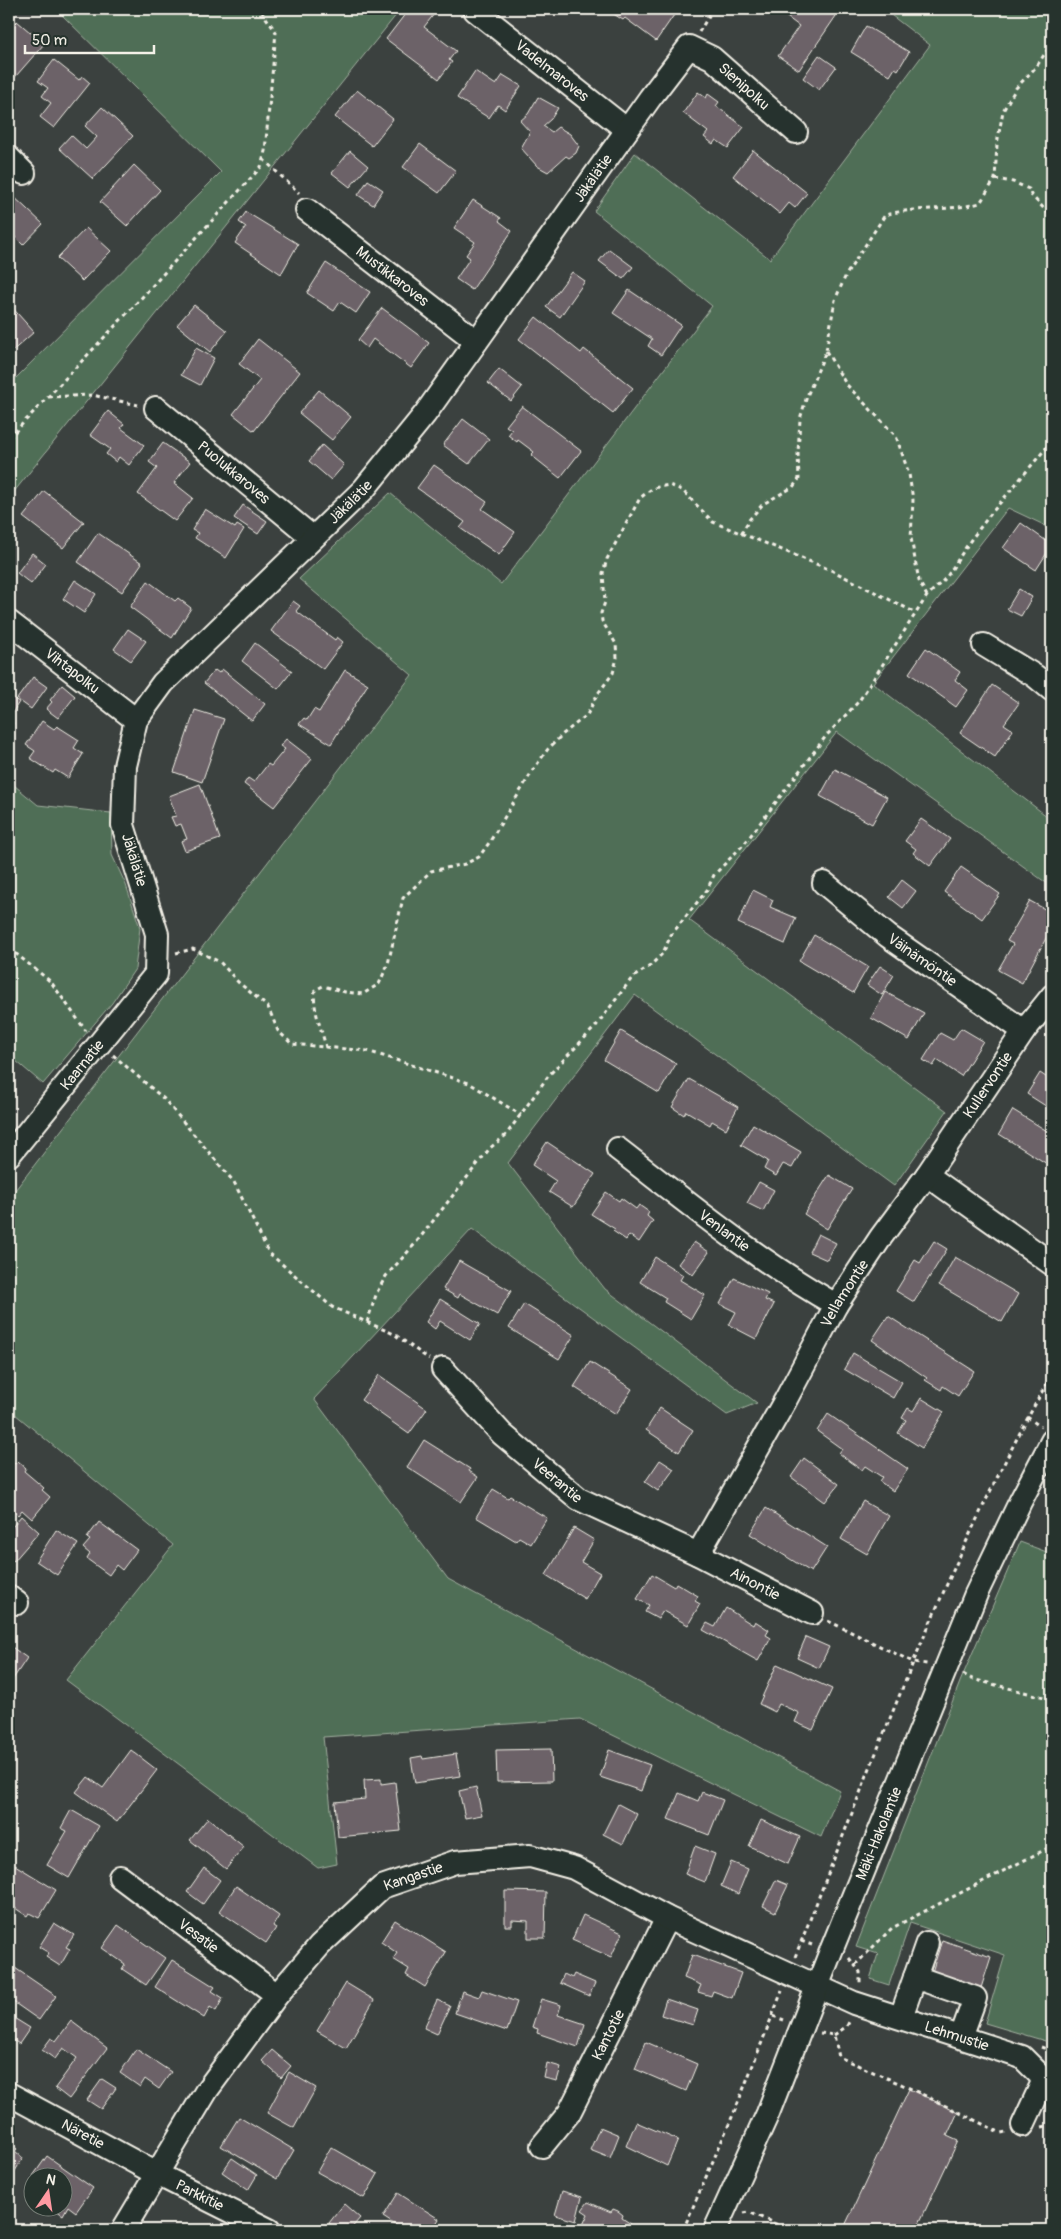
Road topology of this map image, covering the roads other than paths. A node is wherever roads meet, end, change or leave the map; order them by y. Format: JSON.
{"nodes":[{"id":1,"x":475,"y":10,"type":"dead end"},
{"id":2,"x":689,"y":47,"type":"joint"},
{"id":3,"x":627,"y":130,"type":"junction"},
{"id":4,"x":796,"y":132,"type":"dead end"},
{"id":5,"x":307,"y":210,"type":"road end"},
{"id":6,"x":476,"y":341,"type":"junction"},
{"id":7,"x":156,"y":408,"type":"road end"},
{"id":8,"x":312,"y":537,"type":"junction"},
{"id":9,"x":9,"y":622,"type":"edge"},
{"id":10,"x":984,"y":645,"type":"dead end"},
{"id":11,"x":1052,"y":690,"type":"edge"},
{"id":12,"x":136,"y":720,"type":"junction"},
{"id":13,"x":824,"y":883,"type":"dead end"},
{"id":14,"x":156,"y":965,"type":"joint"},
{"id":15,"x":1052,"y":996,"type":"edge"},
{"id":16,"x":1024,"y":1031,"type":"junction"},
{"id":17,"x":618,"y":1149,"type":"dead end"},
{"id":18,"x":9,"y":1155,"type":"edge"},
{"id":19,"x":927,"y":1175,"type":"junction"},
{"id":20,"x":1052,"y":1264,"type":"edge"},
{"id":21,"x":836,"y":1305,"type":"junction"},
{"id":22,"x":443,"y":1370,"type":"road end"},
{"id":23,"x":1052,"y":1441,"type":"edge"},
{"id":24,"x":698,"y":1554,"type":"junction"},
{"id":25,"x":812,"y":1613,"type":"road end"},
{"id":26,"x":120,"y":1877,"type":"dead end"},
{"id":27,"x":667,"y":1918,"type":"junction"},
{"id":28,"x":927,"y":1943,"type":"dead end"},
{"id":29,"x":915,"y":1977,"type":"junction"},
{"id":30,"x":817,"y":1987,"type":"junction"},
{"id":31,"x":277,"y":1995,"type":"junction"},
{"id":32,"x":901,"y":2017,"type":"junction"},
{"id":33,"x":961,"y":2037,"type":"junction"},
{"id":34,"x":9,"y":2094,"type":"edge"},
{"id":35,"x":1024,"y":2128,"type":"road end"},
{"id":36,"x":542,"y":2146,"type":"dead end"},
{"id":37,"x":157,"y":2174,"type":"junction"},
{"id":38,"x":123,"y":2230,"type":"edge"},
{"id":39,"x":269,"y":2230,"type":"edge"},
{"id":40,"x":715,"y":2230,"type":"edge"}],
"edges":[{"from":1,"to":3,"type":"street","name":"Vadelmaroves"},
{"from":2,"to":3,"type":"street","name":"Jäkälätie"},
{"from":2,"to":4,"type":"street","name":"Sienipolku"},
{"from":3,"to":6,"type":"street","name":"Jäkälätie"},
{"from":5,"to":6,"type":"street","name":"Mustikkaroves"},
{"from":6,"to":8,"type":"street","name":"Jäkälätie"},
{"from":7,"to":8,"type":"street","name":"Puolukkaroves"},
{"from":8,"to":12,"type":"street","name":"Jäkälätie"},
{"from":9,"to":12,"type":"street","name":"Vihtapolku"},
{"from":10,"to":11,"type":"street"},
{"from":12,"to":14,"type":"street","name":"Jäkälätie"},
{"from":13,"to":16,"type":"street","name":"Väinämöntie"},
{"from":14,"to":18,"type":"street","name":"Kaarnatie"},
{"from":15,"to":16,"type":"street","name":"Kullervontie"},
{"from":16,"to":19,"type":"street","name":"Kullervontie"},
{"from":17,"to":21,"type":"street","name":"Venlantie"},
{"from":19,"to":20,"type":"street"},
{"from":19,"to":21,"type":"street","name":"Vellamontie"},
{"from":21,"to":24,"type":"street","name":"Vellamontie"},
{"from":22,"to":24,"type":"street","name":"Veerantie"},
{"from":23,"to":30,"type":"street","name":"Mäki-Hakolantie"},
{"from":24,"to":25,"type":"street","name":"Ainontie"},
{"from":26,"to":31,"type":"street","name":"Vesatie"},
{"from":27,"to":30,"type":"street","name":"Kangastie"},
{"from":27,"to":31,"type":"street","name":"Kangastie"},
{"from":27,"to":36,"type":"street","name":"Kantotie"},
{"from":28,"to":29,"type":"street"},
{"from":29,"to":32,"type":"street"},
{"from":29,"to":33,"type":"street"},
{"from":30,"to":32,"type":"street","name":"Lehmustie"},
{"from":30,"to":40,"type":"street","name":"Mäki-Hakolantie"},
{"from":31,"to":37,"type":"street","name":"Kangastie"},
{"from":32,"to":33,"type":"street","name":"Lehmustie"},
{"from":33,"to":35,"type":"street","name":"Lehmustie"},
{"from":34,"to":37,"type":"street","name":"Näretie"},
{"from":37,"to":38,"type":"street","name":"Kangastie"},
{"from":37,"to":39,"type":"street","name":"Parkkitie"}]}
